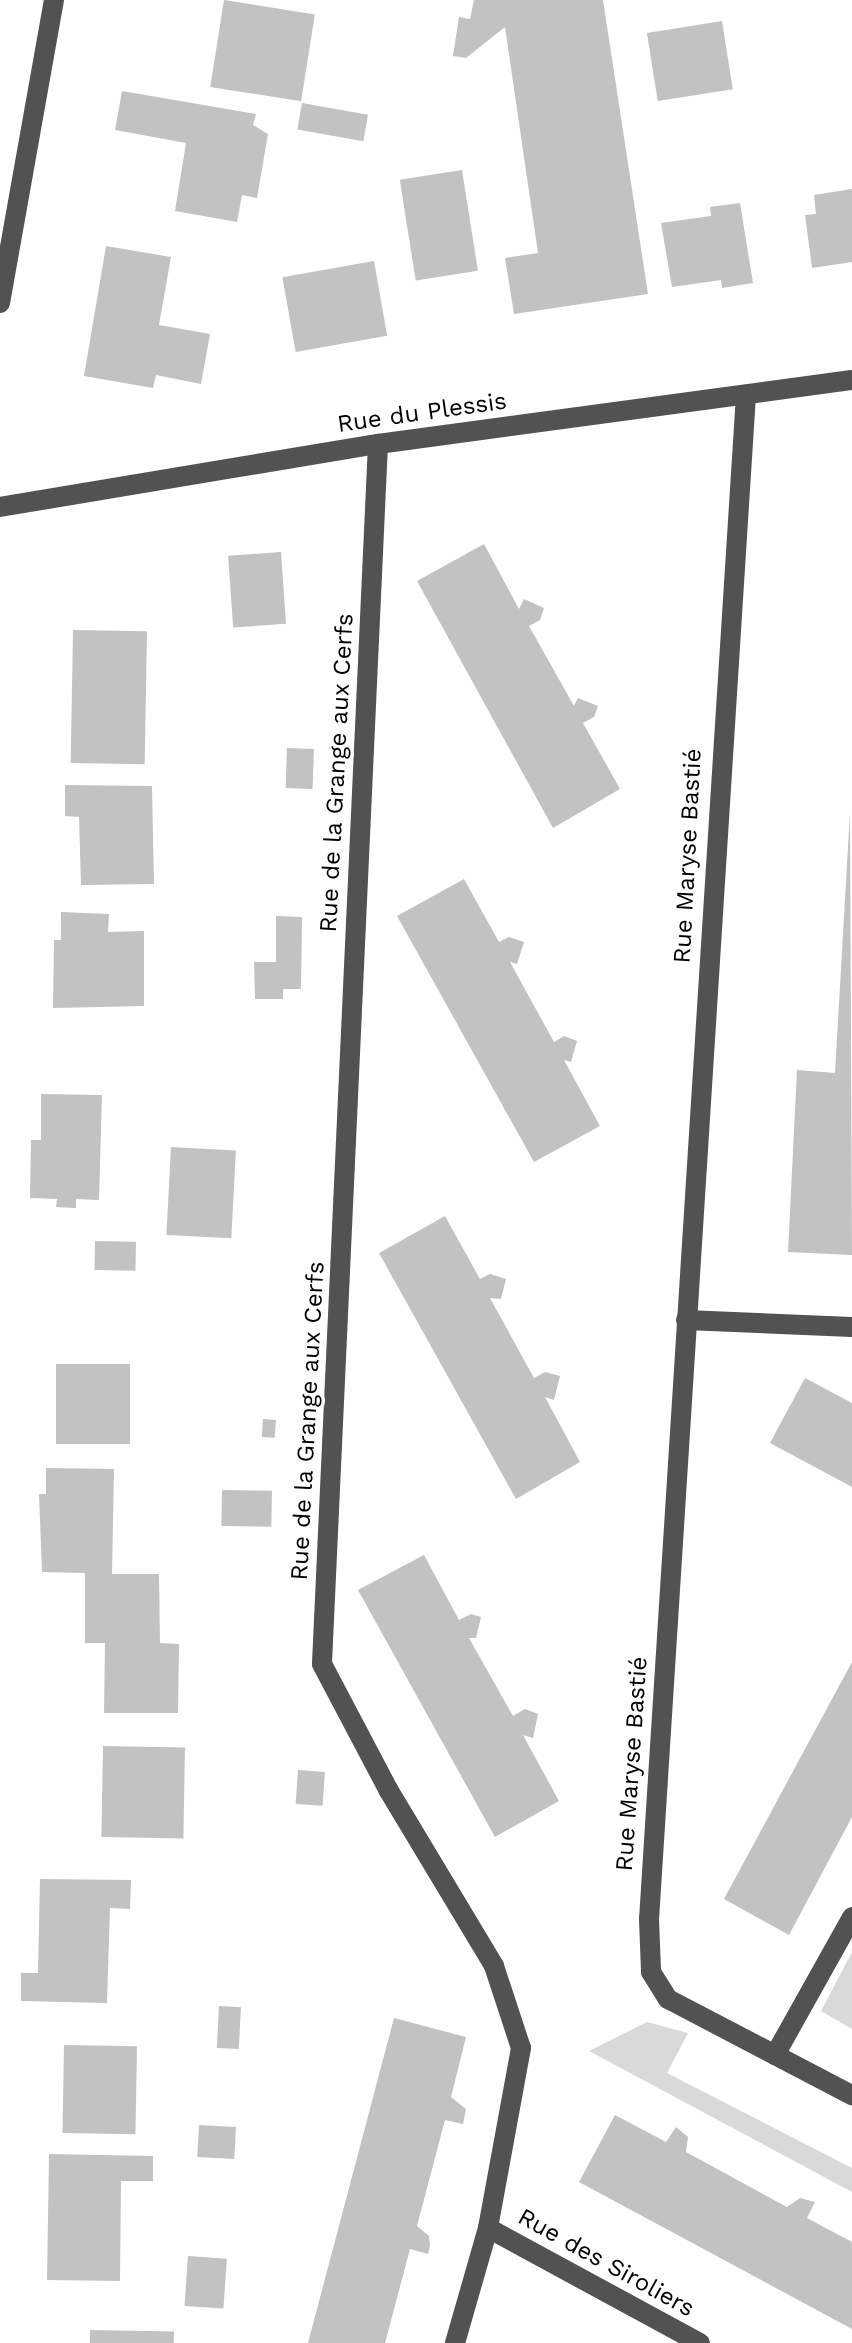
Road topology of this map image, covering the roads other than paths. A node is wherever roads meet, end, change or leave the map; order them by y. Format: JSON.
{"nodes":[{"id":1,"x":54,"y":0,"type":"edge"},
{"id":2,"x":0,"y":303,"type":"edge"},
{"id":3,"x":852,"y":380,"type":"edge"},
{"id":4,"x":746,"y":395,"type":"junction"},
{"id":5,"x":378,"y":444,"type":"junction"},
{"id":6,"x":0,"y":507,"type":"edge"},
{"id":7,"x":686,"y":1320,"type":"junction"},
{"id":8,"x":852,"y":1327,"type":"edge"},
{"id":9,"x":852,"y":1917,"type":"edge"},
{"id":10,"x":775,"y":2055,"type":"junction"},
{"id":11,"x":852,"y":2095,"type":"edge"},
{"id":12,"x":488,"y":2228,"type":"junction"},
{"id":13,"x":455,"y":2343,"type":"edge"},
{"id":14,"x":700,"y":2343,"type":"edge"}],
"edges":[{"from":1,"to":2,"type":"street"},
{"from":3,"to":4,"type":"street","name":"Rue du Plessis"},
{"from":4,"to":5,"type":"street","name":"Rue du Plessis"},
{"from":4,"to":7,"type":"street","name":"Rue Maryse Bastié"},
{"from":5,"to":6,"type":"street","name":"Rue du Plessis"},
{"from":5,"to":12,"type":"street","name":"Rue de la Grange aux Cerfs"},
{"from":7,"to":8,"type":"street"},
{"from":7,"to":10,"type":"street","name":"Rue Maryse Bastié"},
{"from":9,"to":10,"type":"street"},
{"from":10,"to":11,"type":"street","name":"Rue Maryse Bastié"},
{"from":12,"to":13,"type":"street","name":"Rue de la Grange aux Cerfs"},
{"from":12,"to":14,"type":"street","name":"Rue des Siroliers"}]}
